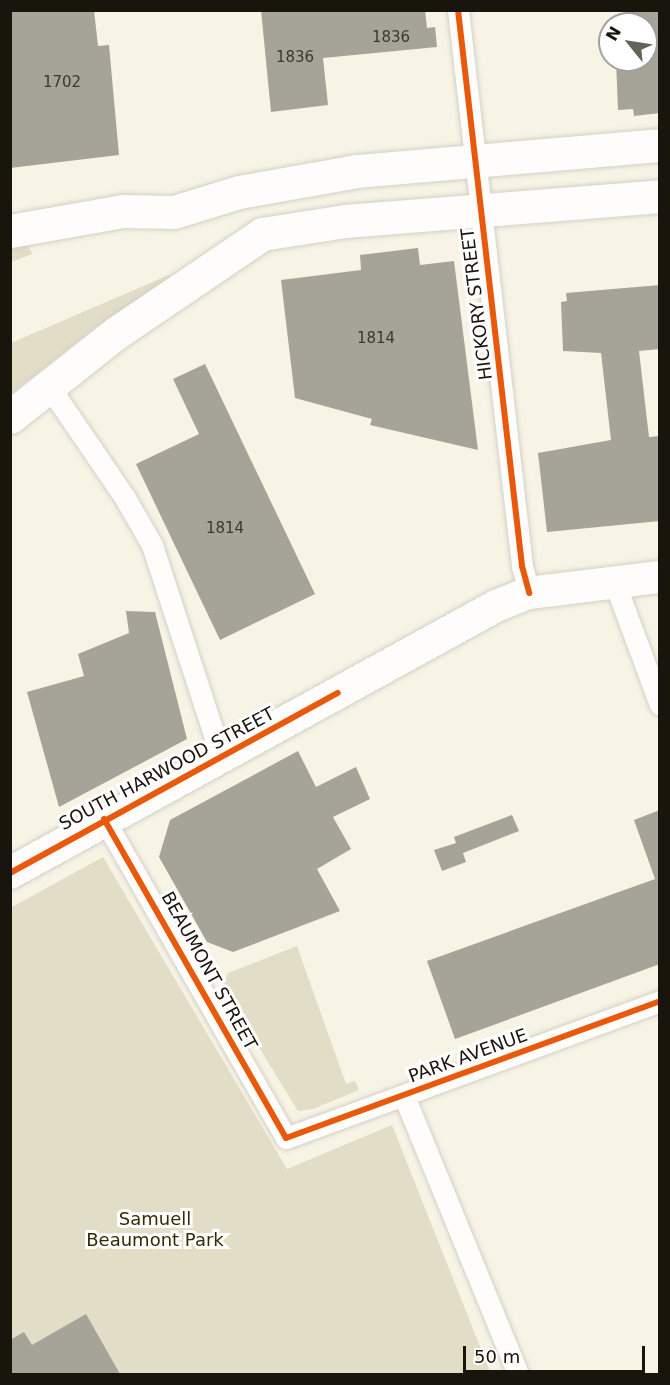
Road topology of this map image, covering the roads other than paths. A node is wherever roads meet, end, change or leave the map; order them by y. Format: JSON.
{"nodes":[{"id":1,"x":458,"y":10,"type":"edge"},
{"id":2,"x":660,"y":146,"type":"edge"},
{"id":3,"x":475,"y":163,"type":"junction"},
{"id":4,"x":660,"y":196,"type":"edge"},
{"id":5,"x":481,"y":212,"type":"junction"},
{"id":6,"x":10,"y":231,"type":"edge"},
{"id":7,"x":48,"y":385,"type":"junction"},
{"id":8,"x":10,"y":417,"type":"edge"},
{"id":9,"x":660,"y":577,"type":"edge"},
{"id":10,"x":614,"y":581,"type":"junction"},
{"id":11,"x":529,"y":593,"type":"junction"},
{"id":12,"x":660,"y":705,"type":"edge"},
{"id":13,"x":221,"y":756,"type":"junction"},
{"id":14,"x":104,"y":819,"type":"junction"},
{"id":15,"x":10,"y":873,"type":"edge"},
{"id":16,"x":660,"y":1001,"type":"edge"},
{"id":17,"x":404,"y":1096,"type":"junction"},
{"id":18,"x":286,"y":1138,"type":"joint"},
{"id":19,"x":518,"y":1374,"type":"edge"}],
"edges":[{"from":1,"to":3,"type":"street","name":"HICKORY STREET"},
{"from":2,"to":3,"type":"main road"},
{"from":3,"to":5,"type":"street","name":"HICKORY STREET"},
{"from":3,"to":6,"type":"main road"},
{"from":4,"to":5,"type":"main road"},
{"from":5,"to":7,"type":"main road"},
{"from":5,"to":11,"type":"street","name":"HICKORY STREET"},
{"from":7,"to":8,"type":"main road"},
{"from":7,"to":13,"type":"street"},
{"from":9,"to":10,"type":"main road","name":"SOUTH HARWOOD STREET"},
{"from":10,"to":11,"type":"main road","name":"SOUTH HARWOOD STREET"},
{"from":10,"to":12,"type":"street"},
{"from":11,"to":13,"type":"main road","name":"SOUTH HARWOOD STREET"},
{"from":13,"to":14,"type":"main road","name":"SOUTH HARWOOD STREET"},
{"from":14,"to":15,"type":"main road","name":"SOUTH HARWOOD STREET"},
{"from":14,"to":18,"type":"street","name":"BEAUMONT STREET"},
{"from":16,"to":17,"type":"street","name":"PARK AVENUE"},
{"from":17,"to":18,"type":"street","name":"PARK AVENUE"},
{"from":17,"to":19,"type":"street"}]}
